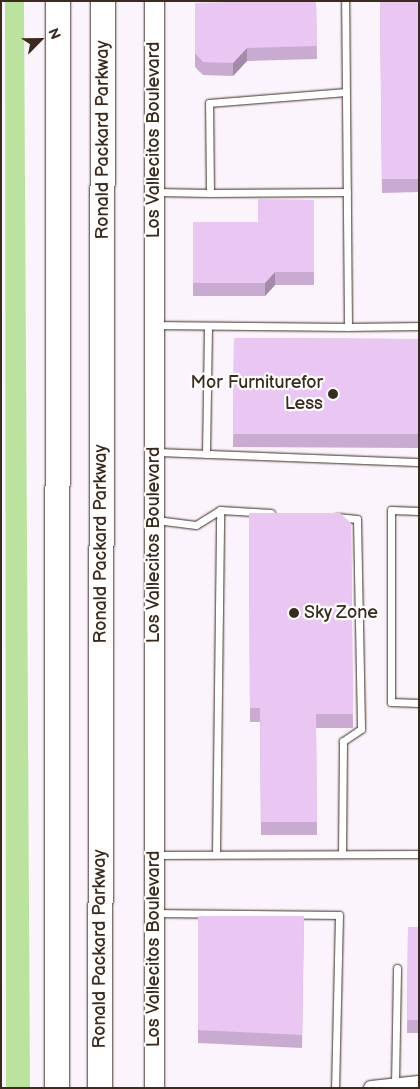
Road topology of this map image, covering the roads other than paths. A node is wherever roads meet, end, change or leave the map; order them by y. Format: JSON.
{"nodes":[{"id":1,"x":58,"y":1,"type":"edge"},
{"id":2,"x":103,"y":1,"type":"edge"},
{"id":3,"x":154,"y":1,"type":"edge"},
{"id":4,"x":345,"y":1,"type":"edge"},
{"id":5,"x":346,"y":92,"type":"junction"},
{"id":6,"x":154,"y":192,"type":"junction"},
{"id":7,"x":347,"y":192,"type":"junction"},
{"id":8,"x":210,"y":194,"type":"junction"},
{"id":9,"x":154,"y":325,"type":"junction"},
{"id":10,"x":208,"y":326,"type":"junction"},
{"id":11,"x":419,"y":326,"type":"edge"},
{"id":12,"x":348,"y":327,"type":"junction"},
{"id":13,"x":154,"y":452,"type":"junction"},
{"id":14,"x":206,"y":454,"type":"junction"},
{"id":15,"x":419,"y":462,"type":"edge"},
{"id":16,"x":220,"y":510,"type":"junction"},
{"id":17,"x":419,"y":511,"type":"edge"},
{"id":18,"x":279,"y":514,"type":"edge"},
{"id":19,"x":328,"y":517,"type":"edge"},
{"id":20,"x":154,"y":520,"type":"junction"},
{"id":21,"x":419,"y":703,"type":"edge"},
{"id":22,"x":342,"y":853,"type":"junction"},
{"id":23,"x":216,"y":854,"type":"junction"},
{"id":24,"x":419,"y":854,"type":"edge"},
{"id":25,"x":154,"y":855,"type":"junction"},
{"id":26,"x":154,"y":913,"type":"junction"},
{"id":27,"x":397,"y":968,"type":"dead end"},
{"id":28,"x":419,"y":1083,"type":"edge"},
{"id":29,"x":396,"y":1085,"type":"junction"},
{"id":30,"x":57,"y":1088,"type":"edge"},
{"id":31,"x":100,"y":1088,"type":"edge"},
{"id":32,"x":154,"y":1088,"type":"edge"},
{"id":33,"x":335,"y":1088,"type":"edge"},
{"id":34,"x":371,"y":1088,"type":"edge"}],
"edges":[{"from":1,"to":30,"type":"highway"},
{"from":2,"to":31,"type":"highway","name":"Ronald Packard Parkway"},
{"from":3,"to":6,"type":"street","name":"Los Vallecitos Boulevard"},
{"from":4,"to":5,"type":"lane"},
{"from":5,"to":7,"type":"lane"},
{"from":5,"to":8,"type":"lane"},
{"from":6,"to":8,"type":"lane"},
{"from":6,"to":9,"type":"street","name":"Los Vallecitos Boulevard"},
{"from":7,"to":8,"type":"lane"},
{"from":7,"to":12,"type":"lane"},
{"from":9,"to":10,"type":"lane"},
{"from":9,"to":13,"type":"street","name":"Los Vallecitos Boulevard"},
{"from":10,"to":12,"type":"lane"},
{"from":10,"to":14,"type":"lane"},
{"from":11,"to":12,"type":"lane"},
{"from":13,"to":14,"type":"lane"},
{"from":13,"to":20,"type":"street","name":"Los Vallecitos Boulevard"},
{"from":14,"to":15,"type":"lane"},
{"from":16,"to":18,"type":"lane"},
{"from":16,"to":20,"type":"lane"},
{"from":16,"to":23,"type":"lane"},
{"from":17,"to":21,"type":"lane"},
{"from":19,"to":22,"type":"lane"},
{"from":20,"to":25,"type":"street","name":"Los Vallecitos Boulevard"},
{"from":22,"to":23,"type":"lane"},
{"from":22,"to":24,"type":"lane"},
{"from":23,"to":25,"type":"lane"},
{"from":25,"to":26,"type":"street","name":"Los Vallecitos Boulevard"},
{"from":26,"to":32,"type":"street","name":"Los Vallecitos Boulevard"},
{"from":26,"to":33,"type":"lane"},
{"from":27,"to":29,"type":"lane"},
{"from":28,"to":29,"type":"street"},
{"from":29,"to":34,"type":"street"}]}
